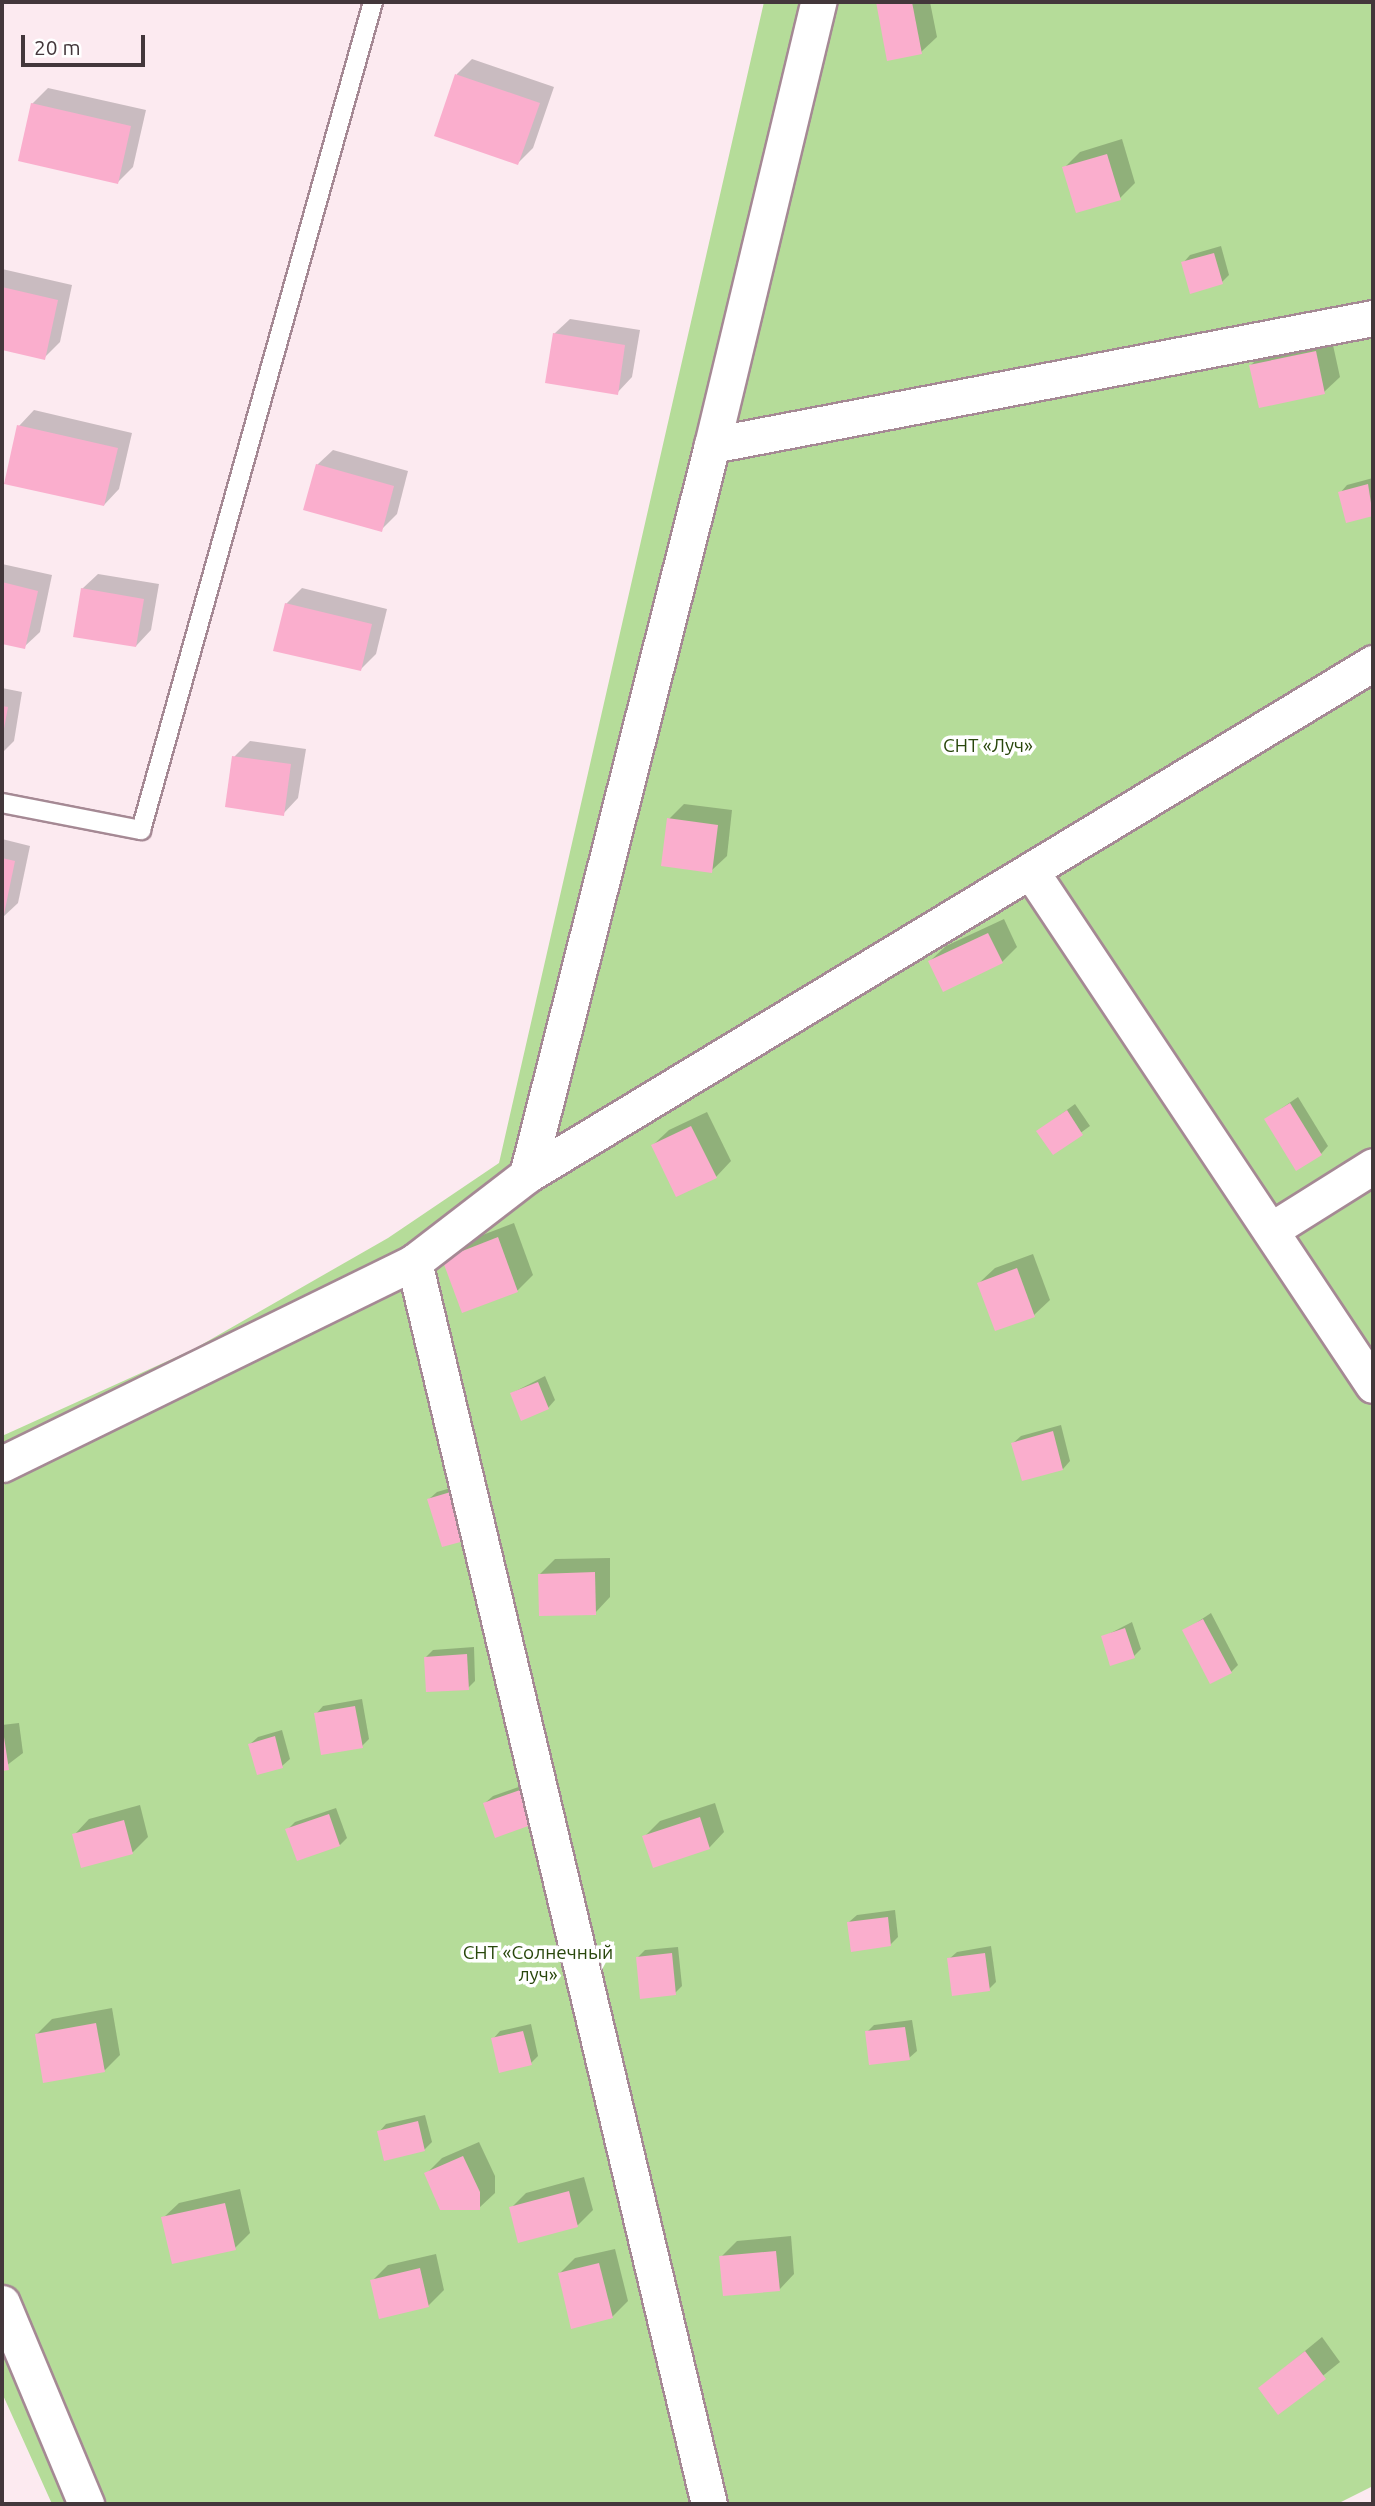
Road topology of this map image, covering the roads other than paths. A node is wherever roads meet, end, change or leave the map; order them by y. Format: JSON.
{"nodes":[{"id":1,"x":373,"y":2,"type":"edge"},
{"id":2,"x":818,"y":2,"type":"edge"},
{"id":3,"x":1373,"y":318,"type":"edge"},
{"id":4,"x":712,"y":445,"type":"junction"},
{"id":5,"x":1373,"y":663,"type":"edge"},
{"id":6,"x":2,"y":803,"type":"edge"},
{"id":7,"x":1032,"y":873,"type":"junction"},
{"id":8,"x":1373,"y":1167,"type":"edge"},
{"id":9,"x":527,"y":1175,"type":"junction"},
{"id":10,"x":1271,"y":1230,"type":"junction"},
{"id":11,"x":414,"y":1262,"type":"junction"},
{"id":12,"x":1373,"y":1385,"type":"edge"},
{"id":13,"x":2,"y":1464,"type":"edge"},
{"id":14,"x":2,"y":2303,"type":"edge"},
{"id":15,"x":86,"y":2504,"type":"edge"},
{"id":16,"x":709,"y":2504,"type":"edge"}],
"edges":[{"from":1,"to":6,"type":"lane"},
{"from":2,"to":4,"type":"street"},
{"from":3,"to":4,"type":"street"},
{"from":4,"to":9,"type":"street"},
{"from":5,"to":7,"type":"street"},
{"from":7,"to":9,"type":"street"},
{"from":7,"to":10,"type":"street"},
{"from":8,"to":10,"type":"street"},
{"from":9,"to":11,"type":"street"},
{"from":10,"to":12,"type":"street"},
{"from":11,"to":13,"type":"street"},
{"from":11,"to":16,"type":"street"},
{"from":14,"to":15,"type":"street"}]}
